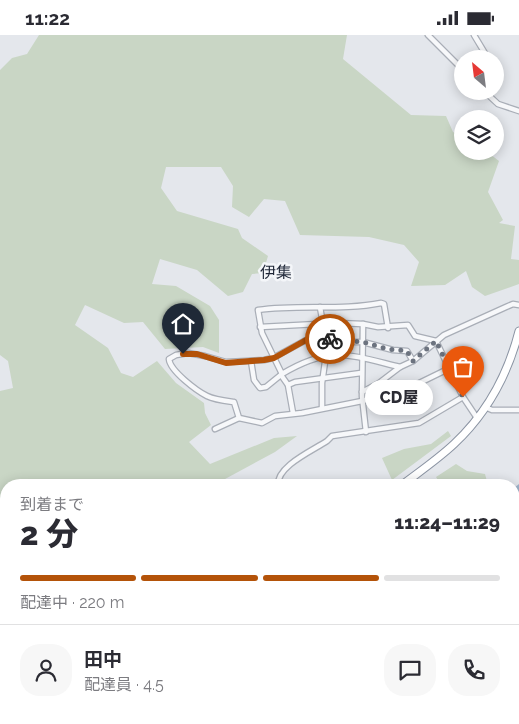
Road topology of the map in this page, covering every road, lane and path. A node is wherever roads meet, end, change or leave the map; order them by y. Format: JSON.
{"nodes":[{"id":1,"x":428,"y":35,"type":"edge"},
{"id":2,"x":474,"y":35,"type":"edge"},
{"id":3,"x":483,"y":50,"type":"edge"},
{"id":4,"x":454,"y":61,"type":"edge"},
{"id":5,"x":494,"y":100,"type":"edge"},
{"id":6,"x":519,"y":111,"type":"edge"},
{"id":7,"x":519,"y":305,"type":"edge"},
{"id":8,"x":320,"y":307,"type":"junction"},
{"id":9,"x":322,"y":323,"type":"junction"},
{"id":10,"x":363,"y":324,"type":"junction"},
{"id":11,"x":260,"y":327,"type":"junction"},
{"id":12,"x":388,"y":328,"type":"junction"},
{"id":13,"x":519,"y":331,"type":"edge"},
{"id":14,"x":325,"y":338,"type":"junction"},
{"id":15,"x":436,"y":341,"type":"junction"},
{"id":16,"x":363,"y":342,"type":"junction"},
{"id":17,"x":517,"y":349,"type":"edge"},
{"id":18,"x":326,"y":355,"type":"junction"},
{"id":19,"x":274,"y":358,"type":"junction"},
{"id":20,"x":362,"y":358,"type":"junction"},
{"id":21,"x":251,"y":361,"type":"junction"},
{"id":22,"x":413,"y":361,"type":"junction"},
{"id":23,"x":400,"y":367,"type":"junction"},
{"id":24,"x":448,"y":369,"type":"junction"},
{"id":25,"x":361,"y":373,"type":"junction"},
{"id":26,"x":282,"y":375,"type":"junction"},
{"id":27,"x":322,"y":379,"type":"junction"},
{"id":28,"x":288,"y":385,"type":"junction"},
{"id":29,"x":362,"y":392,"type":"junction"},
{"id":30,"x":463,"y":397,"type":"junction"},
{"id":31,"x":362,"y":401,"type":"junction"},
{"id":32,"x":485,"y":407,"type":"junction"},
{"id":33,"x":322,"y":408,"type":"junction"},
{"id":34,"x":519,"y":410,"type":"edge"},
{"id":35,"x":293,"y":413,"type":"junction"},
{"id":36,"x":240,"y":418,"type":"junction"},
{"id":37,"x":477,"y":418,"type":"junction"},
{"id":38,"x":215,"y":429,"type":"dead end"},
{"id":39,"x":366,"y":432,"type":"junction"},
{"id":40,"x":279,"y":479,"type":"edge"},
{"id":41,"x":410,"y":479,"type":"edge"}],
"edges":[{"from":1,"to":4,"type":"street"},
{"from":2,"to":3,"type":"street"},
{"from":5,"to":6,"type":"street"},
{"from":7,"to":15,"type":"street"},
{"from":8,"to":9,"type":"street"},
{"from":8,"to":11,"type":"street"},
{"from":8,"to":12,"type":"street"},
{"from":9,"to":10,"type":"street"},
{"from":9,"to":11,"type":"street"},
{"from":9,"to":14,"type":"street"},
{"from":10,"to":12,"type":"street"},
{"from":10,"to":16,"type":"street"},
{"from":11,"to":19,"type":"street"},
{"from":12,"to":15,"type":"street"},
{"from":13,"to":17,"type":"highway"},
{"from":14,"to":16,"type":"street"},
{"from":14,"to":18,"type":"street"},
{"from":14,"to":19,"type":"street"},
{"from":15,"to":22,"type":"street"},
{"from":15,"to":24,"type":"street"},
{"from":16,"to":20,"type":"street"},
{"from":16,"to":22,"type":"street"},
{"from":17,"to":32,"type":"highway"},
{"from":18,"to":20,"type":"street"},
{"from":18,"to":26,"type":"street"},
{"from":18,"to":27,"type":"street"},
{"from":19,"to":21,"type":"street"},
{"from":19,"to":26,"type":"street"},
{"from":20,"to":23,"type":"street"},
{"from":20,"to":25,"type":"street"},
{"from":21,"to":26,"type":"street"},
{"from":21,"to":36,"type":"street"},
{"from":22,"to":23,"type":"street"},
{"from":23,"to":29,"type":"street"},
{"from":24,"to":30,"type":"street"},
{"from":24,"to":31,"type":"street"},
{"from":25,"to":27,"type":"street"},
{"from":25,"to":29,"type":"street"},
{"from":26,"to":28,"type":"street"},
{"from":27,"to":28,"type":"street"},
{"from":27,"to":33,"type":"street"},
{"from":28,"to":35,"type":"street"},
{"from":29,"to":31,"type":"street"},
{"from":30,"to":37,"type":"street"},
{"from":30,"to":39,"type":"street"},
{"from":31,"to":33,"type":"street"},
{"from":31,"to":39,"type":"street"},
{"from":32,"to":34,"type":"street"},
{"from":32,"to":37,"type":"highway"},
{"from":33,"to":35,"type":"street"},
{"from":35,"to":36,"type":"street"},
{"from":36,"to":38,"type":"street"},
{"from":37,"to":41,"type":"highway"},
{"from":39,"to":40,"type":"street"}]}
